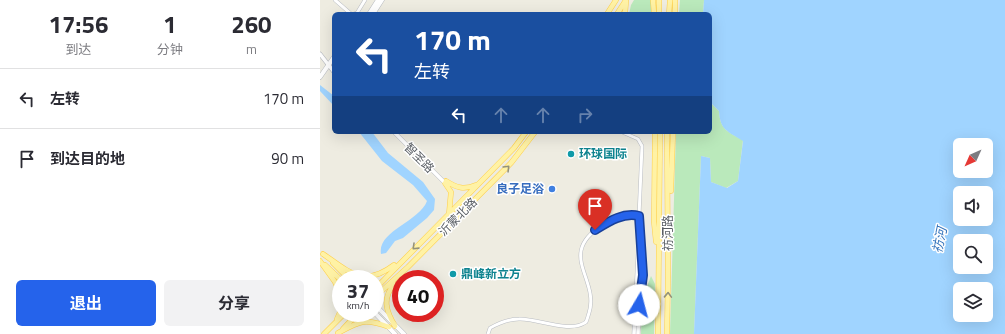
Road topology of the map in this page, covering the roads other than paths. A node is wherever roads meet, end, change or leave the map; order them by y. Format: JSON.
{"nodes":[{"id":1,"x":335,"y":0,"type":"edge"},
{"id":2,"x":365,"y":0,"type":"edge"},
{"id":3,"x":378,"y":0,"type":"edge"},
{"id":4,"x":382,"y":0,"type":"edge"},
{"id":5,"x":616,"y":0,"type":"edge"},
{"id":6,"x":626,"y":0,"type":"edge"},
{"id":7,"x":654,"y":0,"type":"edge"},
{"id":8,"x":659,"y":0,"type":"edge"},
{"id":9,"x":670,"y":0,"type":"edge"},
{"id":10,"x":675,"y":0,"type":"edge"},
{"id":11,"x":350,"y":12,"type":"edge"},
{"id":12,"x":358,"y":12,"type":"edge"},
{"id":13,"x":370,"y":12,"type":"edge"},
{"id":14,"x":374,"y":12,"type":"edge"},
{"id":15,"x":608,"y":12,"type":"edge"},
{"id":16,"x":618,"y":12,"type":"edge"},
{"id":17,"x":625,"y":12,"type":"edge"},
{"id":18,"x":655,"y":12,"type":"edge"},
{"id":19,"x":659,"y":12,"type":"edge"},
{"id":20,"x":669,"y":12,"type":"edge"},
{"id":21,"x":675,"y":12,"type":"edge"},
{"id":22,"x":320,"y":54,"type":"edge"},
{"id":23,"x":320,"y":59,"type":"edge"},
{"id":24,"x":332,"y":60,"type":"edge"},
{"id":25,"x":332,"y":63,"type":"edge"},
{"id":26,"x":328,"y":66,"type":"junction"},
{"id":27,"x":332,"y":69,"type":"edge"},
{"id":28,"x":320,"y":72,"type":"edge"},
{"id":29,"x":320,"y":77,"type":"edge"},
{"id":30,"x":396,"y":134,"type":"edge"},
{"id":31,"x":399,"y":134,"type":"edge"},
{"id":32,"x":524,"y":134,"type":"edge"},
{"id":33,"x":534,"y":134,"type":"edge"},
{"id":34,"x":627,"y":134,"type":"edge"},
{"id":35,"x":655,"y":134,"type":"edge"},
{"id":36,"x":660,"y":134,"type":"edge"},
{"id":37,"x":667,"y":134,"type":"edge"},
{"id":38,"x":673,"y":134,"type":"edge"},
{"id":39,"x":446,"y":182,"type":"junction"},
{"id":40,"x":479,"y":184,"type":"junction"},
{"id":41,"x":449,"y":214,"type":"junction"},
{"id":42,"x":639,"y":216,"type":"junction"},
{"id":43,"x":322,"y":252,"type":"edge"},
{"id":44,"x":404,"y":257,"type":"junction"},
{"id":45,"x":320,"y":260,"type":"edge"},
{"id":46,"x":658,"y":265,"type":"junction"},
{"id":47,"x":408,"y":267,"type":"junction"},
{"id":48,"x":340,"y":270,"type":"edge"},
{"id":49,"x":332,"y":271,"type":"edge"},
{"id":50,"x":668,"y":276,"type":"junction"},
{"id":51,"x":332,"y":278,"type":"edge"},
{"id":52,"x":384,"y":279,"type":"edge"},
{"id":53,"x":384,"y":289,"type":"edge"},
{"id":54,"x":384,"y":314,"type":"edge"},
{"id":55,"x":349,"y":322,"type":"edge"},
{"id":56,"x":384,"y":322,"type":"edge"},
{"id":57,"x":335,"y":323,"type":"edge"},
{"id":58,"x":396,"y":326,"type":"junction"},
{"id":59,"x":389,"y":327,"type":"junction"},
{"id":60,"x":324,"y":334,"type":"edge"},
{"id":61,"x":338,"y":334,"type":"edge"},
{"id":62,"x":395,"y":334,"type":"edge"},
{"id":63,"x":404,"y":334,"type":"edge"},
{"id":64,"x":488,"y":334,"type":"edge"},
{"id":65,"x":634,"y":334,"type":"edge"},
{"id":66,"x":638,"y":334,"type":"edge"},
{"id":67,"x":658,"y":334,"type":"edge"},
{"id":68,"x":666,"y":334,"type":"edge"}],
"edges":[{"from":1,"to":11,"type":"street"},
{"from":2,"to":12,"type":"street"},
{"from":3,"to":13,"type":"main road"},
{"from":4,"to":14,"type":"main road"},
{"from":5,"to":15,"type":"main road"},
{"from":6,"to":16,"type":"main road"},
{"from":6,"to":17,"type":"main road"},
{"from":7,"to":18,"type":"main road"},
{"from":8,"to":19,"type":"main road"},
{"from":9,"to":20,"type":"main road"},
{"from":10,"to":21,"type":"main road"},
{"from":22,"to":26,"type":"street"},
{"from":23,"to":26,"type":"street"},
{"from":24,"to":26,"type":"main road"},
{"from":25,"to":26,"type":"main road"},
{"from":26,"to":27,"type":"street"},
{"from":26,"to":28,"type":"main road"},
{"from":26,"to":29,"type":"main road"},
{"from":30,"to":39,"type":"street","name":"智圣路"},
{"from":31,"to":39,"type":"street","name":"智圣路"},
{"from":32,"to":40,"type":"main road","name":"沂蒙北路"},
{"from":47,"to":33,"type":"main road","name":"沂蒙北路","one_way":true},
{"from":34,"to":42,"type":"street"},
{"from":35,"to":46,"type":"main road"},
{"from":36,"to":46,"type":"main road","name":"祊河路"},
{"from":37,"to":50,"type":"main road","name":"祊河路"},
{"from":38,"to":50,"type":"main road"},
{"from":39,"to":40,"type":"main road"},
{"from":39,"to":41,"type":"main road"},
{"from":40,"to":41,"type":"main road","name":"沂蒙北路"},
{"from":41,"to":44,"type":"main road","name":"沂蒙北路","one_way":true},
{"from":42,"to":64,"type":"street"},
{"from":42,"to":65,"type":"street"},
{"from":42,"to":66,"type":"street"},
{"from":43,"to":44,"type":"main road"},
{"from":43,"to":48,"type":"main road"},
{"from":44,"to":52,"type":"main road","name":"沂蒙北路"},
{"from":45,"to":49,"type":"main road"},
{"from":45,"to":51,"type":"main road"},
{"from":46,"to":67,"type":"main road","name":"祊河路"},
{"from":47,"to":53,"type":"main road","name":"沂蒙北路"},
{"from":47,"to":58,"type":"main road"},
{"from":68,"to":50,"type":"main road","name":"祊河路","one_way":true},
{"from":54,"to":58,"type":"main road"},
{"from":55,"to":61,"type":"main road"},
{"from":56,"to":59,"type":"main road"},
{"from":57,"to":60,"type":"main road"},
{"from":58,"to":63,"type":"main road"},
{"from":59,"to":61,"type":"main road"},
{"from":59,"to":62,"type":"main road"}]}
